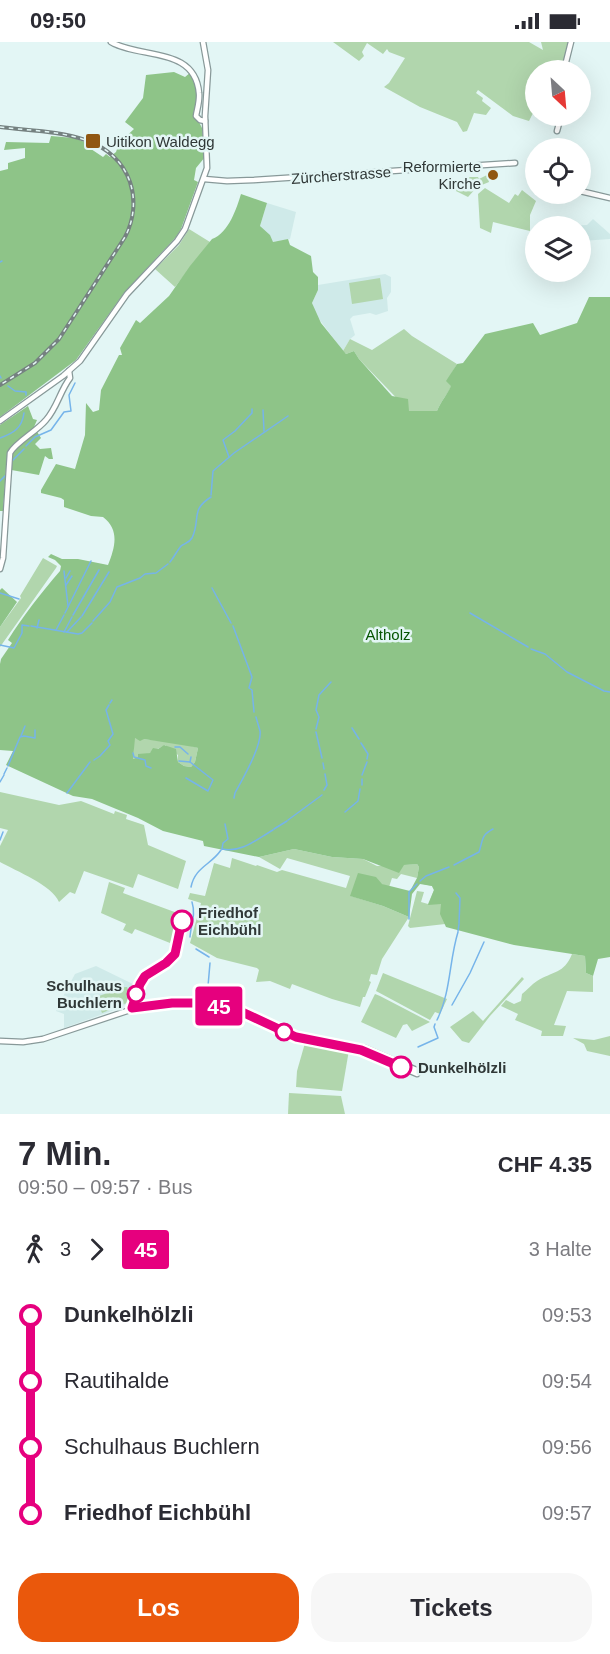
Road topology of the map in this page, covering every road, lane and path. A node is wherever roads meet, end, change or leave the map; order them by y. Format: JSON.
{"nodes":[{"id":1,"x":111,"y":42,"type":"edge"},
{"id":2,"x":203,"y":42,"type":"edge"},
{"id":3,"x":571,"y":42,"type":"edge"},
{"id":4,"x":566,"y":60,"type":"edge"},
{"id":5,"x":205,"y":120,"type":"junction"},
{"id":6,"x":558,"y":126,"type":"edge"},
{"id":7,"x":557,"y":131,"type":"dead end"},
{"id":8,"x":515,"y":163,"type":"dead end"},
{"id":9,"x":204,"y":179,"type":"junction"},
{"id":10,"x":591,"y":194,"type":"edge"},
{"id":11,"x":610,"y":198,"type":"edge"},
{"id":12,"x":69,"y":371,"type":"junction"},
{"id":13,"x":0,"y":421,"type":"edge"},
{"id":14,"x":0,"y":568,"type":"edge"},
{"id":15,"x":0,"y":1041,"type":"edge"},
{"id":16,"x":418,"y":1073,"type":"dead end"}],
"edges":[{"from":1,"to":5,"type":"main road"},
{"from":2,"to":5,"type":"main road"},
{"from":3,"to":4,"type":"main road"},
{"from":5,"to":9,"type":"main road"},
{"from":6,"to":7,"type":"main road"},
{"from":8,"to":9,"type":"main road","name":"Zürcherstrasse"},
{"from":9,"to":12,"type":"main road"},
{"from":10,"to":11,"type":"main road"},
{"from":12,"to":13,"type":"main road"},
{"from":12,"to":14,"type":"main road"},
{"from":15,"to":16,"type":"main road"}]}
